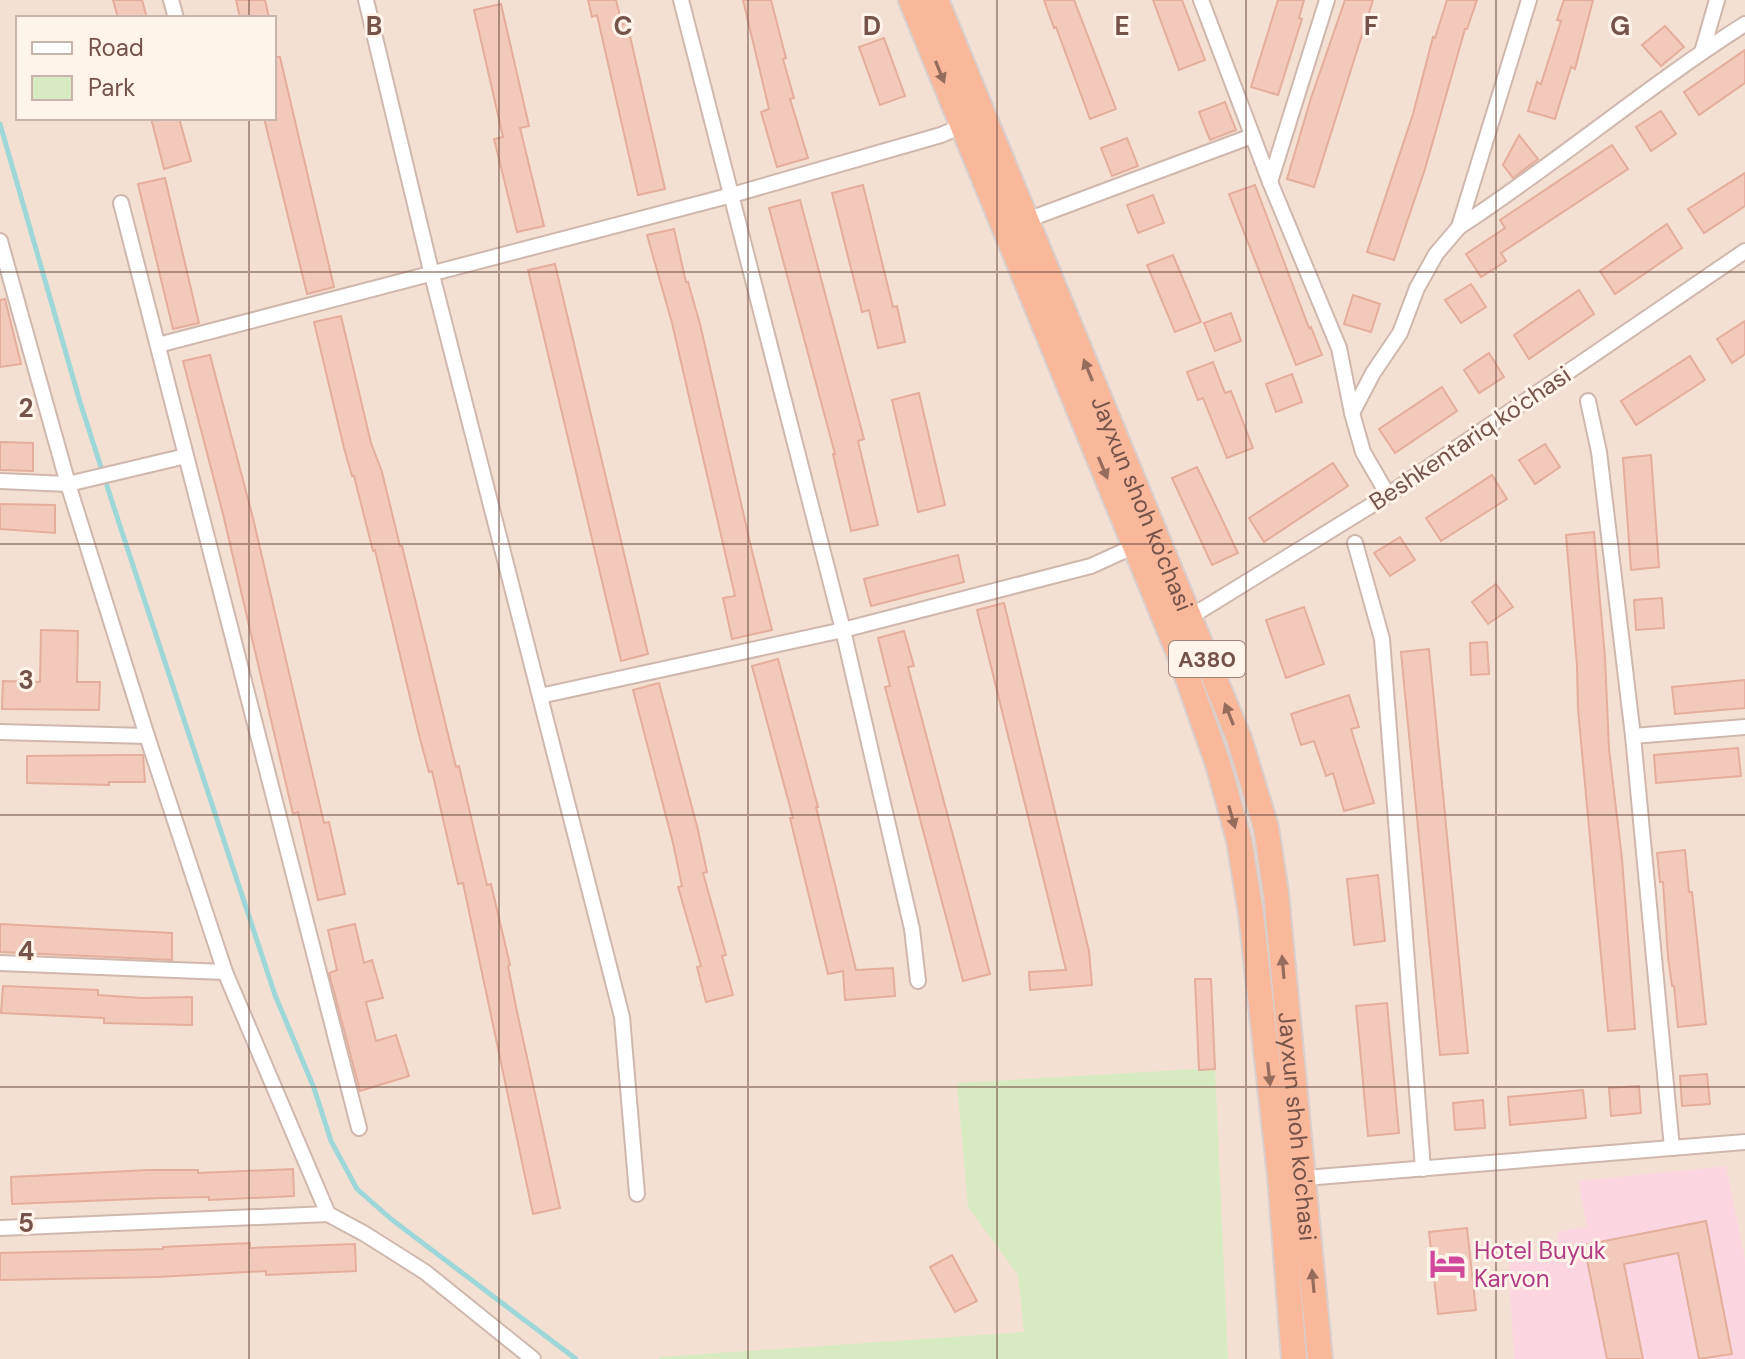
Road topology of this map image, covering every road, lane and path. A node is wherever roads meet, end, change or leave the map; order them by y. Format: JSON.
{"nodes":[{"id":1,"x":366,"y":0,"type":"edge"},
{"id":2,"x":681,"y":0,"type":"edge"},
{"id":3,"x":911,"y":0,"type":"edge"},
{"id":4,"x":936,"y":0,"type":"edge"},
{"id":5,"x":1201,"y":0,"type":"edge"},
{"id":6,"x":1327,"y":0,"type":"edge"},
{"id":7,"x":1529,"y":0,"type":"edge"},
{"id":8,"x":1717,"y":0,"type":"edge"},
{"id":9,"x":1745,"y":24,"type":"edge"},
{"id":10,"x":1702,"y":52,"type":"junction"},
{"id":11,"x":962,"y":126,"type":"junction"},
{"id":12,"x":1252,"y":136,"type":"junction"},
{"id":13,"x":1270,"y":182,"type":"junction"},
{"id":14,"x":732,"y":195,"type":"junction"},
{"id":15,"x":121,"y":203,"type":"dead end"},
{"id":16,"x":1027,"y":220,"type":"junction"},
{"id":17,"x":1459,"y":227,"type":"junction"},
{"id":18,"x":1,"y":244,"type":"edge"},
{"id":19,"x":1745,"y":251,"type":"edge"},
{"id":20,"x":432,"y":275,"type":"junction"},
{"id":21,"x":158,"y":345,"type":"junction"},
{"id":22,"x":1588,"y":401,"type":"dead end"},
{"id":23,"x":1352,"y":413,"type":"junction"},
{"id":24,"x":186,"y":456,"type":"junction"},
{"id":25,"x":0,"y":481,"type":"edge"},
{"id":26,"x":68,"y":484,"type":"junction"},
{"id":27,"x":1388,"y":495,"type":"junction"},
{"id":28,"x":1355,"y":543,"type":"dead end"},
{"id":29,"x":1135,"y":546,"type":"junction"},
{"id":30,"x":1190,"y":617,"type":"junction"},
{"id":31,"x":843,"y":630,"type":"junction"},
{"id":32,"x":540,"y":696,"type":"junction"},
{"id":33,"x":1745,"y":727,"type":"edge"},
{"id":34,"x":0,"y":732,"type":"edge"},
{"id":35,"x":147,"y":736,"type":"junction"},
{"id":36,"x":1633,"y":736,"type":"junction"},
{"id":37,"x":0,"y":963,"type":"edge"},
{"id":38,"x":225,"y":972,"type":"junction"},
{"id":39,"x":918,"y":981,"type":"dead end"},
{"id":40,"x":359,"y":1128,"type":"dead end"},
{"id":41,"x":1745,"y":1142,"type":"edge"},
{"id":42,"x":1672,"y":1148,"type":"junction"},
{"id":43,"x":1423,"y":1169,"type":"junction"},
{"id":44,"x":1305,"y":1178,"type":"junction"},
{"id":45,"x":637,"y":1194,"type":"dead end"},
{"id":46,"x":328,"y":1214,"type":"junction"},
{"id":47,"x":0,"y":1228,"type":"edge"},
{"id":48,"x":533,"y":1359,"type":"edge"},
{"id":49,"x":1294,"y":1359,"type":"edge"},
{"id":50,"x":1320,"y":1359,"type":"edge"}],
"edges":[{"from":1,"to":20,"type":"street"},
{"from":2,"to":14,"type":"street"},
{"from":3,"to":11,"type":"highway","name":"Jayxun shoh ko'chasi","number":"A380","one_way":true},
{"from":4,"to":16,"type":"highway","name":"Jayxun shoh ko'chasi","number":"A380"},
{"from":5,"to":12,"type":"street"},
{"from":6,"to":13,"type":"street"},
{"from":7,"to":17,"type":"street"},
{"from":8,"to":10,"type":"street"},
{"from":9,"to":10,"type":"street"},
{"from":10,"to":17,"type":"street"},
{"from":11,"to":14,"type":"street"},
{"from":11,"to":29,"type":"highway","name":"Jayxun shoh ko'chasi","number":"A380","one_way":true},
{"from":12,"to":13,"type":"street"},
{"from":12,"to":16,"type":"street"},
{"from":13,"to":23,"type":"street"},
{"from":14,"to":20,"type":"street"},
{"from":14,"to":31,"type":"street"},
{"from":15,"to":21,"type":"street"},
{"from":30,"to":16,"type":"highway","name":"Jayxun shoh ko'chasi","number":"A380","one_way":true},
{"from":17,"to":23,"type":"street"},
{"from":18,"to":26,"type":"street"},
{"from":19,"to":27,"type":"street","name":"Beshkentariq ko'chasi"},
{"from":20,"to":21,"type":"street"},
{"from":20,"to":32,"type":"street"},
{"from":21,"to":24,"type":"street"},
{"from":22,"to":36,"type":"street"},
{"from":23,"to":27,"type":"street"},
{"from":24,"to":26,"type":"street"},
{"from":24,"to":40,"type":"street"},
{"from":25,"to":26,"type":"street"},
{"from":26,"to":35,"type":"street"},
{"from":27,"to":30,"type":"street","name":"Beshkentariq ko'chasi"},
{"from":28,"to":43,"type":"street"},
{"from":29,"to":31,"type":"street"},
{"from":29,"to":49,"type":"highway","name":"Jayxun shoh ko'chasi","number":"A380","one_way":true},
{"from":44,"to":30,"type":"highway","name":"Jayxun shoh ko'chasi","number":"A380","one_way":true},
{"from":31,"to":32,"type":"street"},
{"from":31,"to":39,"type":"street"},
{"from":32,"to":45,"type":"street"},
{"from":33,"to":36,"type":"street"},
{"from":34,"to":35,"type":"street"},
{"from":35,"to":38,"type":"street"},
{"from":36,"to":42,"type":"street"},
{"from":37,"to":38,"type":"street"},
{"from":38,"to":46,"type":"street"},
{"from":41,"to":42,"type":"street"},
{"from":42,"to":43,"type":"street"},
{"from":43,"to":44,"type":"street"},
{"from":50,"to":44,"type":"highway","name":"Jayxun shoh ko'chasi","number":"A380","one_way":true},
{"from":46,"to":47,"type":"street"},
{"from":46,"to":48,"type":"street"}]}
